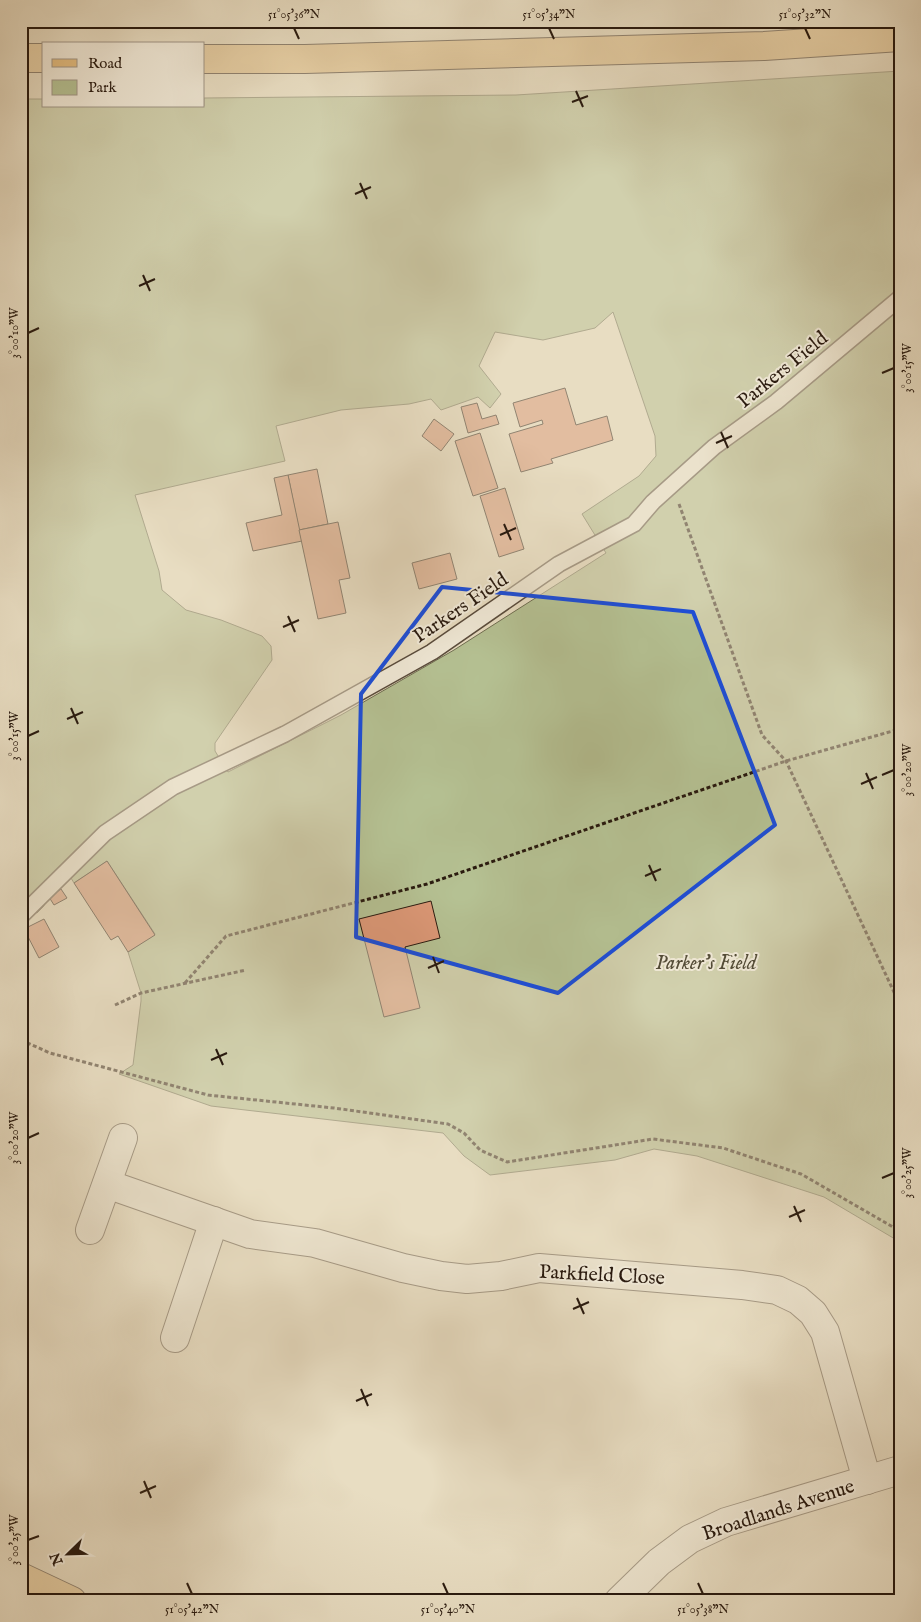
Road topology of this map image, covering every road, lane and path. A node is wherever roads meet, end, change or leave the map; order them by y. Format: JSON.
{"nodes":[{"id":1,"x":900,"y":37,"type":"edge"},
{"id":2,"x":21,"y":58,"type":"edge"},
{"id":3,"x":42,"y":58,"type":"edge"},
{"id":4,"x":205,"y":58,"type":"edge"},
{"id":5,"x":900,"y":298,"type":"edge"},
{"id":6,"x":673,"y":485,"type":"junction"},
{"id":7,"x":900,"y":729,"type":"edge"},
{"id":8,"x":786,"y":761,"type":"junction"},
{"id":9,"x":21,"y":916,"type":"edge"},
{"id":10,"x":246,"y":970,"type":"dead end"},
{"id":11,"x":185,"y":983,"type":"junction"},
{"id":12,"x":115,"y":1004,"type":"dead end"},
{"id":13,"x":900,"y":1005,"type":"edge"},
{"id":14,"x":21,"y":1040,"type":"edge"},
{"id":15,"x":123,"y":1138,"type":"dead end"},
{"id":16,"x":107,"y":1184,"type":"junction"},
{"id":17,"x":214,"y":1221,"type":"junction"},
{"id":18,"x":90,"y":1230,"type":"dead end"},
{"id":19,"x":900,"y":1231,"type":"edge"},
{"id":20,"x":175,"y":1338,"type":"dead end"},
{"id":21,"x":900,"y":1470,"type":"edge"},
{"id":22,"x":867,"y":1480,"type":"junction"},
{"id":23,"x":21,"y":1577,"type":"edge"},
{"id":24,"x":72,"y":1601,"type":"edge"},
{"id":25,"x":619,"y":1601,"type":"edge"}],
"edges":[{"from":1,"to":4,"type":"main road"},
{"from":2,"to":3,"type":"main road"},
{"from":5,"to":6,"type":"lane","name":"Parkers Field"},
{"from":6,"to":8,"type":"path"},
{"from":6,"to":9,"type":"lane","name":"Parkers Field"},
{"from":7,"to":8,"type":"path"},
{"from":8,"to":11,"type":"path"},
{"from":8,"to":13,"type":"path"},
{"from":10,"to":11,"type":"path"},
{"from":11,"to":12,"type":"path"},
{"from":14,"to":19,"type":"path"},
{"from":15,"to":16,"type":"street"},
{"from":16,"to":17,"type":"street","name":"Parkfield Close"},
{"from":16,"to":18,"type":"street"},
{"from":17,"to":20,"type":"street"},
{"from":17,"to":22,"type":"street","name":"Parkfield Close"},
{"from":21,"to":22,"type":"street","name":"Broadlands Avenue"},
{"from":22,"to":25,"type":"street","name":"Broadlands Avenue"},
{"from":23,"to":24,"type":"main road"}]}
